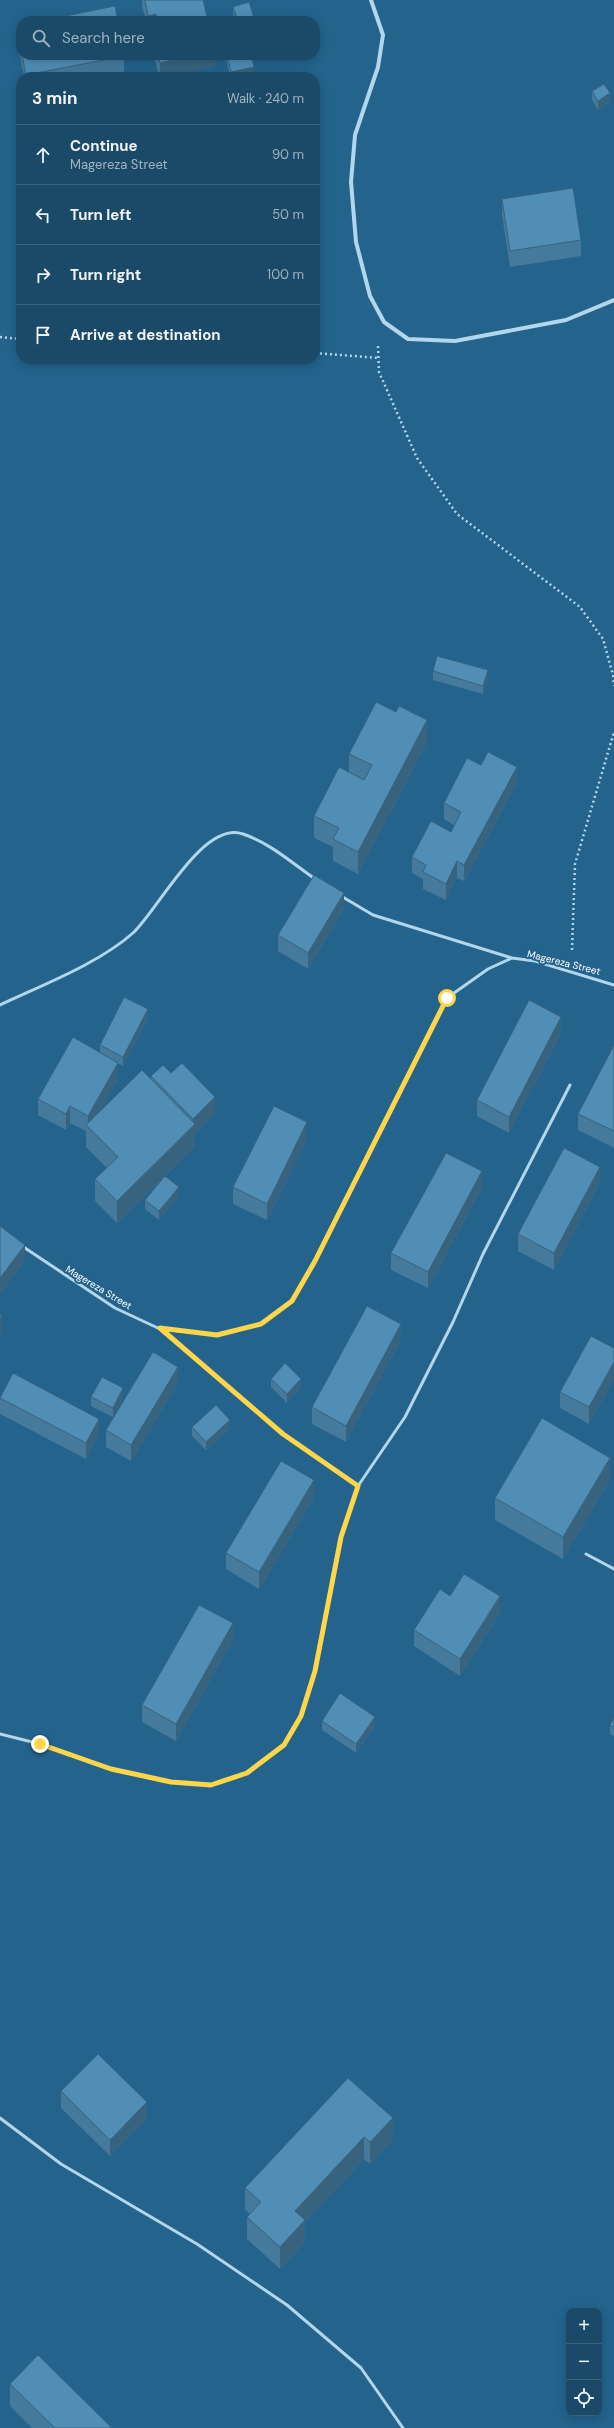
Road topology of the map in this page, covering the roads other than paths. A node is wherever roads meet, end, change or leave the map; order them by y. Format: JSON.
{"nodes":[{"id":1,"x":371,"y":0,"type":"edge"},
{"id":2,"x":614,"y":300,"type":"edge"},
{"id":3,"x":320,"y":883,"type":"edge"},
{"id":4,"x":340,"y":895,"type":"edge"},
{"id":5,"x":512,"y":958,"type":"junction"},
{"id":6,"x":614,"y":985,"type":"edge"},
{"id":7,"x":0,"y":1005,"type":"edge"},
{"id":8,"x":570,"y":1085,"type":"dead end"},
{"id":9,"x":19,"y":1244,"type":"edge"},
{"id":10,"x":160,"y":1328,"type":"junction"},
{"id":11,"x":358,"y":1486,"type":"junction"},
{"id":12,"x":586,"y":1554,"type":"dead end"},
{"id":13,"x":614,"y":1569,"type":"edge"},
{"id":14,"x":0,"y":1734,"type":"edge"},
{"id":15,"x":0,"y":2118,"type":"edge"},
{"id":16,"x":404,"y":2428,"type":"edge"}],
"edges":[{"from":1,"to":2,"type":"street"},
{"from":3,"to":7,"type":"lane"},
{"from":4,"to":5,"type":"lane"},
{"from":5,"to":6,"type":"lane","name":"Magereza Street"},
{"from":5,"to":10,"type":"lane","name":"Magereza Street"},
{"from":8,"to":11,"type":"lane"},
{"from":9,"to":10,"type":"lane","name":"Magereza Street"},
{"from":10,"to":11,"type":"lane"},
{"from":11,"to":14,"type":"lane"},
{"from":12,"to":13,"type":"lane"},
{"from":15,"to":16,"type":"lane"}]}
